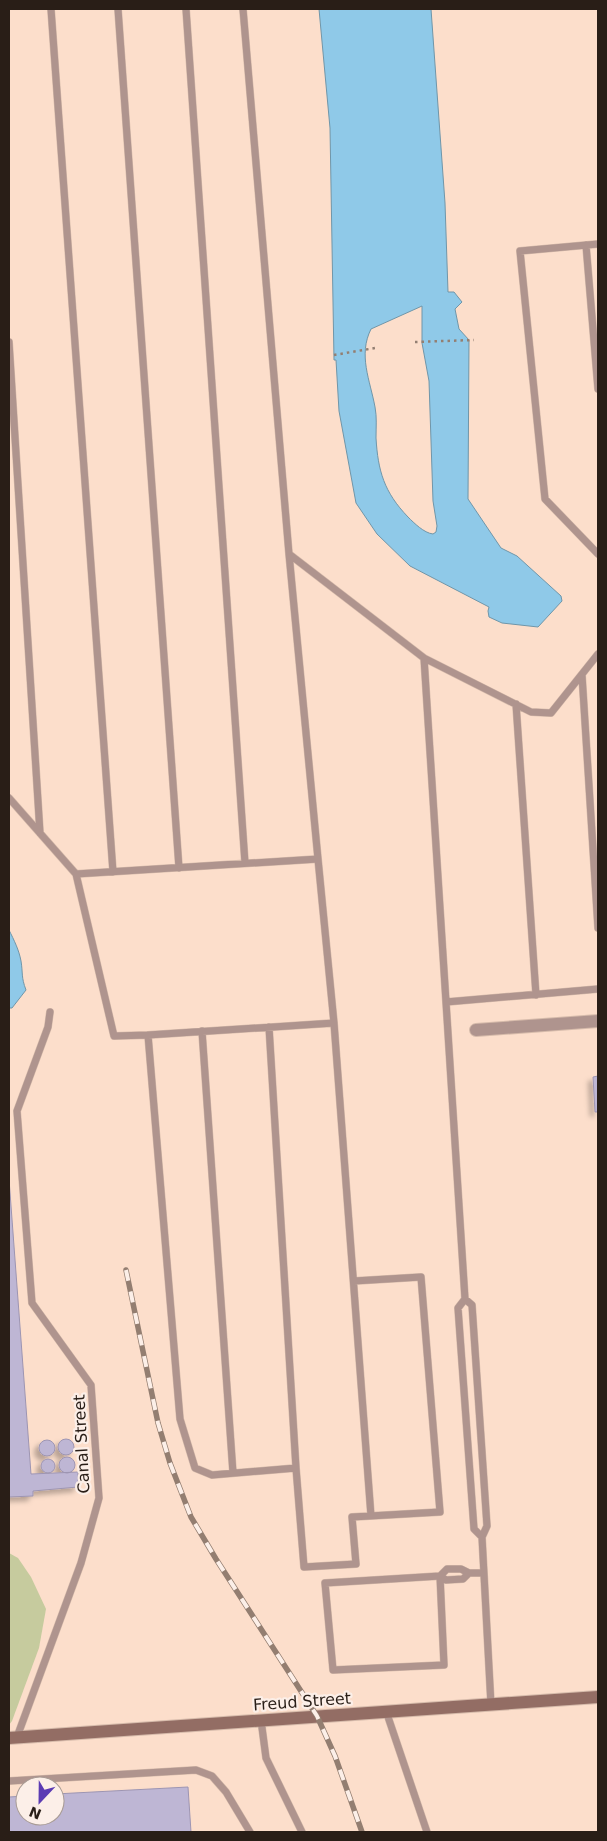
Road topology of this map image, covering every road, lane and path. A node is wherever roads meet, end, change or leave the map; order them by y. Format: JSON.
{"nodes":[{"id":1,"x":51,"y":9,"type":"edge"},
{"id":2,"x":118,"y":9,"type":"edge"},
{"id":3,"x":186,"y":9,"type":"edge"},
{"id":4,"x":243,"y":9,"type":"edge"},
{"id":5,"x":598,"y":244,"type":"edge"},
{"id":6,"x":586,"y":245,"type":"junction"},
{"id":7,"x":474,"y":340,"type":"dead end"},
{"id":8,"x":9,"y":342,"type":"edge"},
{"id":9,"x":415,"y":342,"type":"dead end"},
{"id":10,"x":375,"y":348,"type":"dead end"},
{"id":11,"x":334,"y":354,"type":"dead end"},
{"id":12,"x":598,"y":389,"type":"edge"},
{"id":13,"x":289,"y":554,"type":"junction"},
{"id":14,"x":598,"y":554,"type":"edge"},
{"id":15,"x":598,"y":654,"type":"edge"},
{"id":16,"x":424,"y":658,"type":"junction"},
{"id":17,"x":582,"y":675,"type":"junction"},
{"id":18,"x":516,"y":704,"type":"junction"},
{"id":19,"x":9,"y":798,"type":"edge"},
{"id":20,"x":40,"y":834,"type":"junction"},
{"id":21,"x":318,"y":859,"type":"junction"},
{"id":22,"x":245,"y":864,"type":"junction"},
{"id":23,"x":178,"y":868,"type":"junction"},
{"id":24,"x":113,"y":872,"type":"junction"},
{"id":25,"x":76,"y":874,"type":"junction"},
{"id":26,"x":598,"y":928,"type":"edge"},
{"id":27,"x":598,"y":989,"type":"edge"},
{"id":28,"x":536,"y":994,"type":"junction"},
{"id":29,"x":446,"y":1002,"type":"junction"},
{"id":30,"x":50,"y":1012,"type":"dead end"},
{"id":31,"x":598,"y":1022,"type":"edge"},
{"id":32,"x":334,"y":1023,"type":"junction"},
{"id":33,"x":269,"y":1027,"type":"junction"},
{"id":34,"x":476,"y":1030,"type":"dead end"},
{"id":35,"x":202,"y":1031,"type":"junction"},
{"id":36,"x":148,"y":1035,"type":"junction"},
{"id":37,"x":354,"y":1281,"type":"junction"},
{"id":38,"x":465,"y":1299,"type":"junction"},
{"id":39,"x":296,"y":1468,"type":"junction"},
{"id":40,"x":233,"y":1473,"type":"junction"},
{"id":41,"x":371,"y":1516,"type":"junction"},
{"id":42,"x":482,"y":1537,"type":"junction"},
{"id":43,"x":483,"y":1573,"type":"junction"},
{"id":44,"x":440,"y":1576,"type":"junction"},
{"id":45,"x":598,"y":1697,"type":"edge"},
{"id":46,"x":491,"y":1704,"type":"junction"},
{"id":47,"x":386,"y":1712,"type":"junction"},
{"id":48,"x":261,"y":1720,"type":"junction"},
{"id":49,"x":13,"y":1737,"type":"edge"},
{"id":50,"x":9,"y":1781,"type":"edge"},
{"id":51,"x":250,"y":1832,"type":"edge"},
{"id":52,"x":302,"y":1832,"type":"edge"},
{"id":53,"x":427,"y":1832,"type":"edge"}],
"edges":[{"from":1,"to":24,"type":"lane"},
{"from":2,"to":23,"type":"lane"},
{"from":3,"to":22,"type":"lane"},
{"from":4,"to":13,"type":"lane"},
{"from":5,"to":6,"type":"lane"},
{"from":6,"to":12,"type":"lane"},
{"from":6,"to":14,"type":"lane"},
{"from":7,"to":9,"type":"path"},
{"from":8,"to":20,"type":"lane"},
{"from":10,"to":11,"type":"path"},
{"from":13,"to":16,"type":"lane"},
{"from":13,"to":21,"type":"lane"},
{"from":15,"to":17,"type":"lane"},
{"from":16,"to":18,"type":"lane"},
{"from":16,"to":29,"type":"lane"},
{"from":17,"to":18,"type":"lane"},
{"from":17,"to":26,"type":"lane"},
{"from":18,"to":28,"type":"lane"},
{"from":19,"to":20,"type":"lane"},
{"from":20,"to":25,"type":"lane"},
{"from":21,"to":22,"type":"lane"},
{"from":21,"to":32,"type":"lane"},
{"from":22,"to":23,"type":"lane"},
{"from":23,"to":24,"type":"lane"},
{"from":24,"to":25,"type":"lane"},
{"from":25,"to":36,"type":"lane"},
{"from":27,"to":28,"type":"lane"},
{"from":28,"to":29,"type":"lane"},
{"from":29,"to":38,"type":"lane"},
{"from":30,"to":49,"type":"lane","name":"Canal Street"},
{"from":31,"to":34,"type":"street"},
{"from":32,"to":33,"type":"lane"},
{"from":32,"to":37,"type":"lane"},
{"from":33,"to":35,"type":"lane"},
{"from":33,"to":39,"type":"lane"},
{"from":35,"to":36,"type":"lane"},
{"from":35,"to":40,"type":"lane"},
{"from":36,"to":40,"type":"lane"},
{"from":37,"to":41,"type":"lane"},
{"from":37,"to":41,"type":"lane"},
{"from":38,"to":42,"type":"lane"},
{"from":38,"to":42,"type":"lane"},
{"from":39,"to":40,"type":"lane"},
{"from":39,"to":41,"type":"lane"},
{"from":42,"to":43,"type":"lane"},
{"from":43,"to":44,"type":"lane"},
{"from":43,"to":46,"type":"lane"},
{"from":44,"to":44,"type":"lane"},
{"from":45,"to":46,"type":"street","name":"Freud Street"},
{"from":46,"to":47,"type":"street","name":"Freud Street"},
{"from":47,"to":48,"type":"street","name":"Freud Street"},
{"from":47,"to":53,"type":"lane"},
{"from":48,"to":49,"type":"street","name":"Freud Street"},
{"from":48,"to":52,"type":"lane"},
{"from":50,"to":51,"type":"lane"}]}
